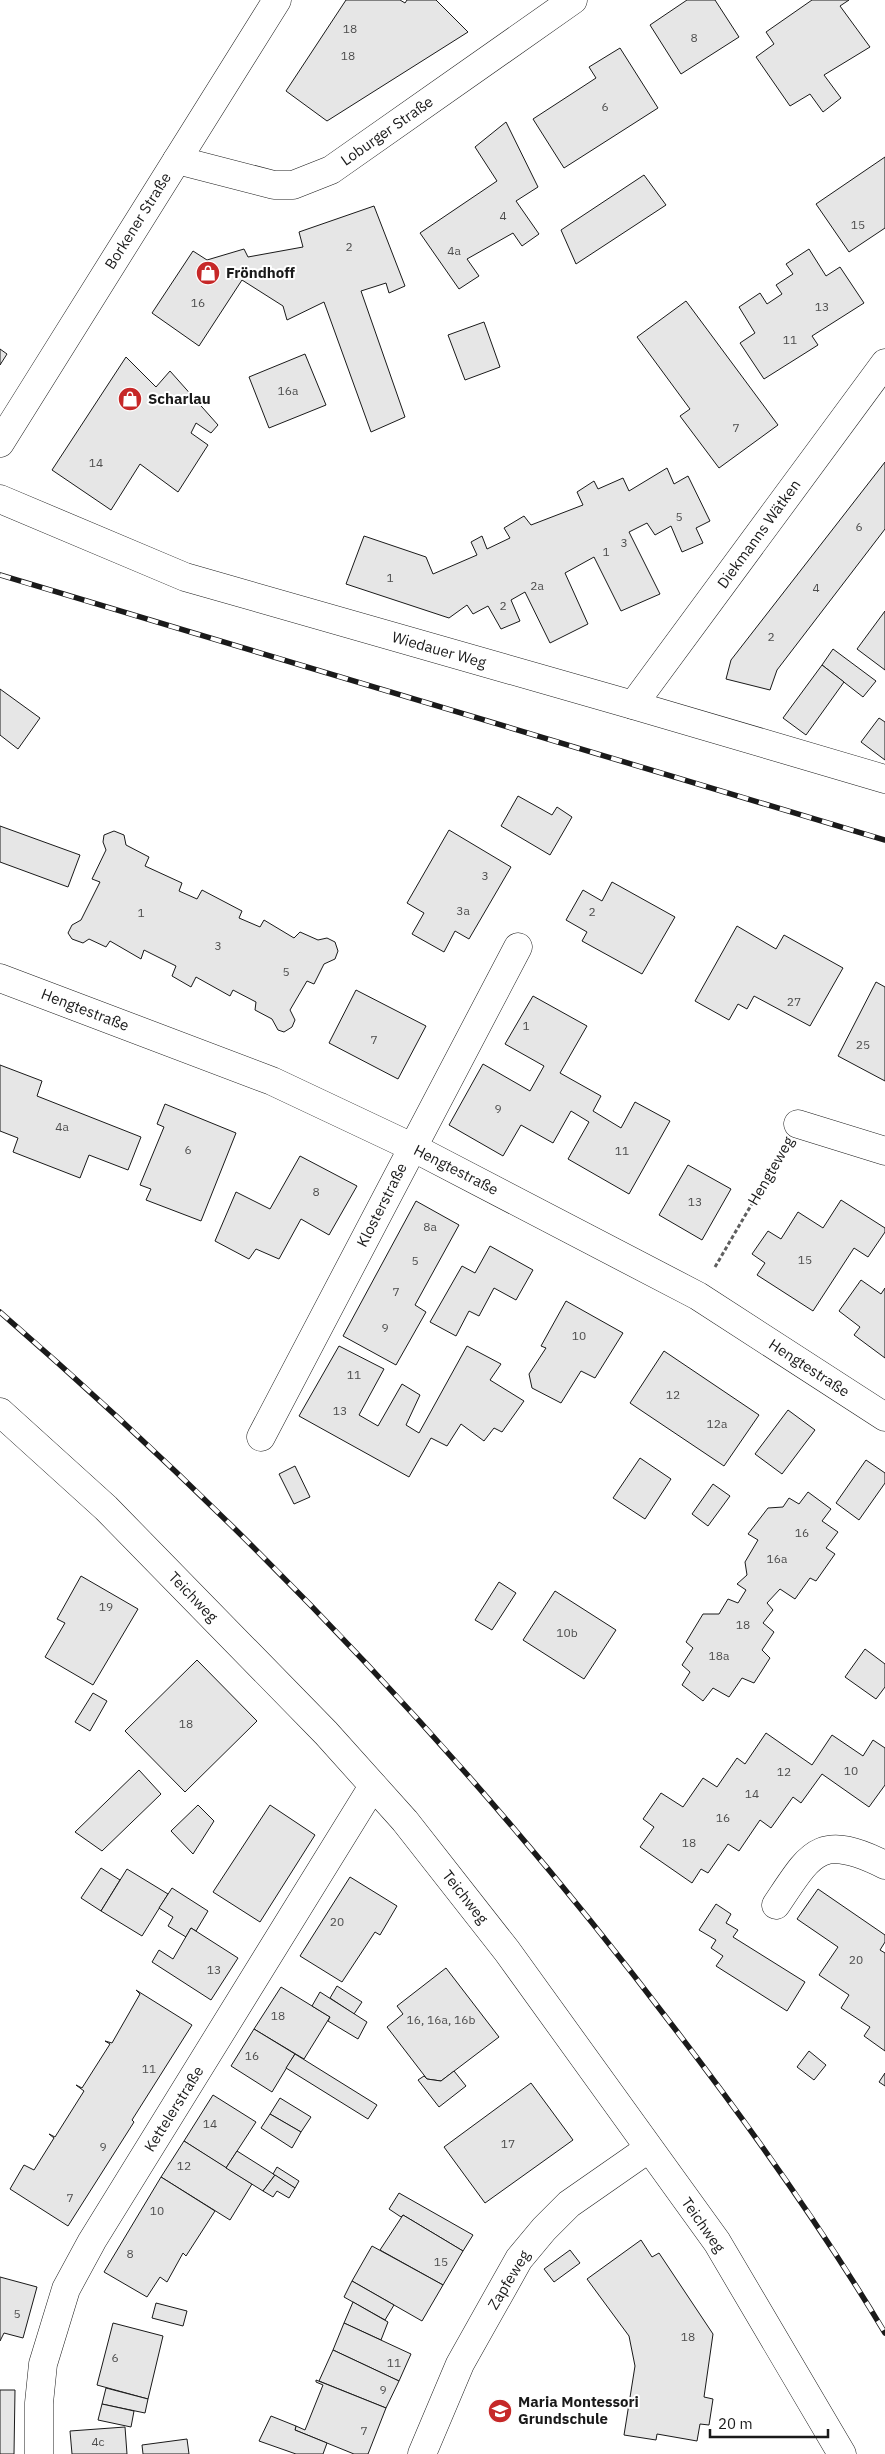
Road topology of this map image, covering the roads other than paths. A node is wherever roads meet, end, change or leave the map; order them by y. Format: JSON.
{"nodes":[{"id":1,"x":277,"y":0,"type":"edge"},
{"id":2,"x":573,"y":0,"type":"edge"},
{"id":3,"x":177,"y":160,"type":"junction"},
{"id":4,"x":885,"y":363,"type":"edge"},
{"id":5,"x":0,"y":443,"type":"edge"},
{"id":6,"x":0,"y":498,"type":"edge"},
{"id":7,"x":633,"y":705,"type":"junction"},
{"id":8,"x":885,"y":779,"type":"edge"},
{"id":9,"x":518,"y":947,"type":"dead end"},
{"id":10,"x":0,"y":978,"type":"edge"},
{"id":11,"x":798,"y":1124,"type":"road end"},
{"id":12,"x":412,"y":1148,"type":"junction"},
{"id":13,"x":885,"y":1151,"type":"edge"},
{"id":14,"x":0,"y":1412,"type":"edge"},
{"id":15,"x":885,"y":1417,"type":"edge"},
{"id":16,"x":261,"y":1437,"type":"dead end"},
{"id":17,"x":373,"y":1786,"type":"junction"},
{"id":18,"x":885,"y":1864,"type":"edge"},
{"id":19,"x":776,"y":1906,"type":"dead end"},
{"id":20,"x":648,"y":2149,"type":"junction"},
{"id":21,"x":39,"y":2454,"type":"edge"},
{"id":22,"x":422,"y":2454,"type":"edge"},
{"id":23,"x":842,"y":2454,"type":"edge"}],
"edges":[{"from":1,"to":3,"type":"street","name":"Borkener Straße"},
{"from":2,"to":3,"type":"street","name":"Loburger Straße"},
{"from":3,"to":5,"type":"street","name":"Borkener Straße"},
{"from":4,"to":7,"type":"street","name":"Diekmanns Wätken"},
{"from":6,"to":7,"type":"street","name":"Wiedauer Weg"},
{"from":7,"to":8,"type":"street","name":"Wiedauer Weg"},
{"from":9,"to":12,"type":"street","name":"Klosterstraße"},
{"from":10,"to":12,"type":"street","name":"Hengtestraße"},
{"from":11,"to":13,"type":"street","name":"Hengteweg"},
{"from":12,"to":15,"type":"street","name":"Hengtestraße"},
{"from":12,"to":16,"type":"street","name":"Klosterstraße"},
{"from":14,"to":17,"type":"street","name":"Teichweg"},
{"from":17,"to":20,"type":"street","name":"Teichweg"},
{"from":17,"to":21,"type":"street","name":"Kettelerstraße"},
{"from":18,"to":19,"type":"street"},
{"from":20,"to":22,"type":"street","name":"Zapfeweg"},
{"from":20,"to":23,"type":"street","name":"Teichweg"}]}
